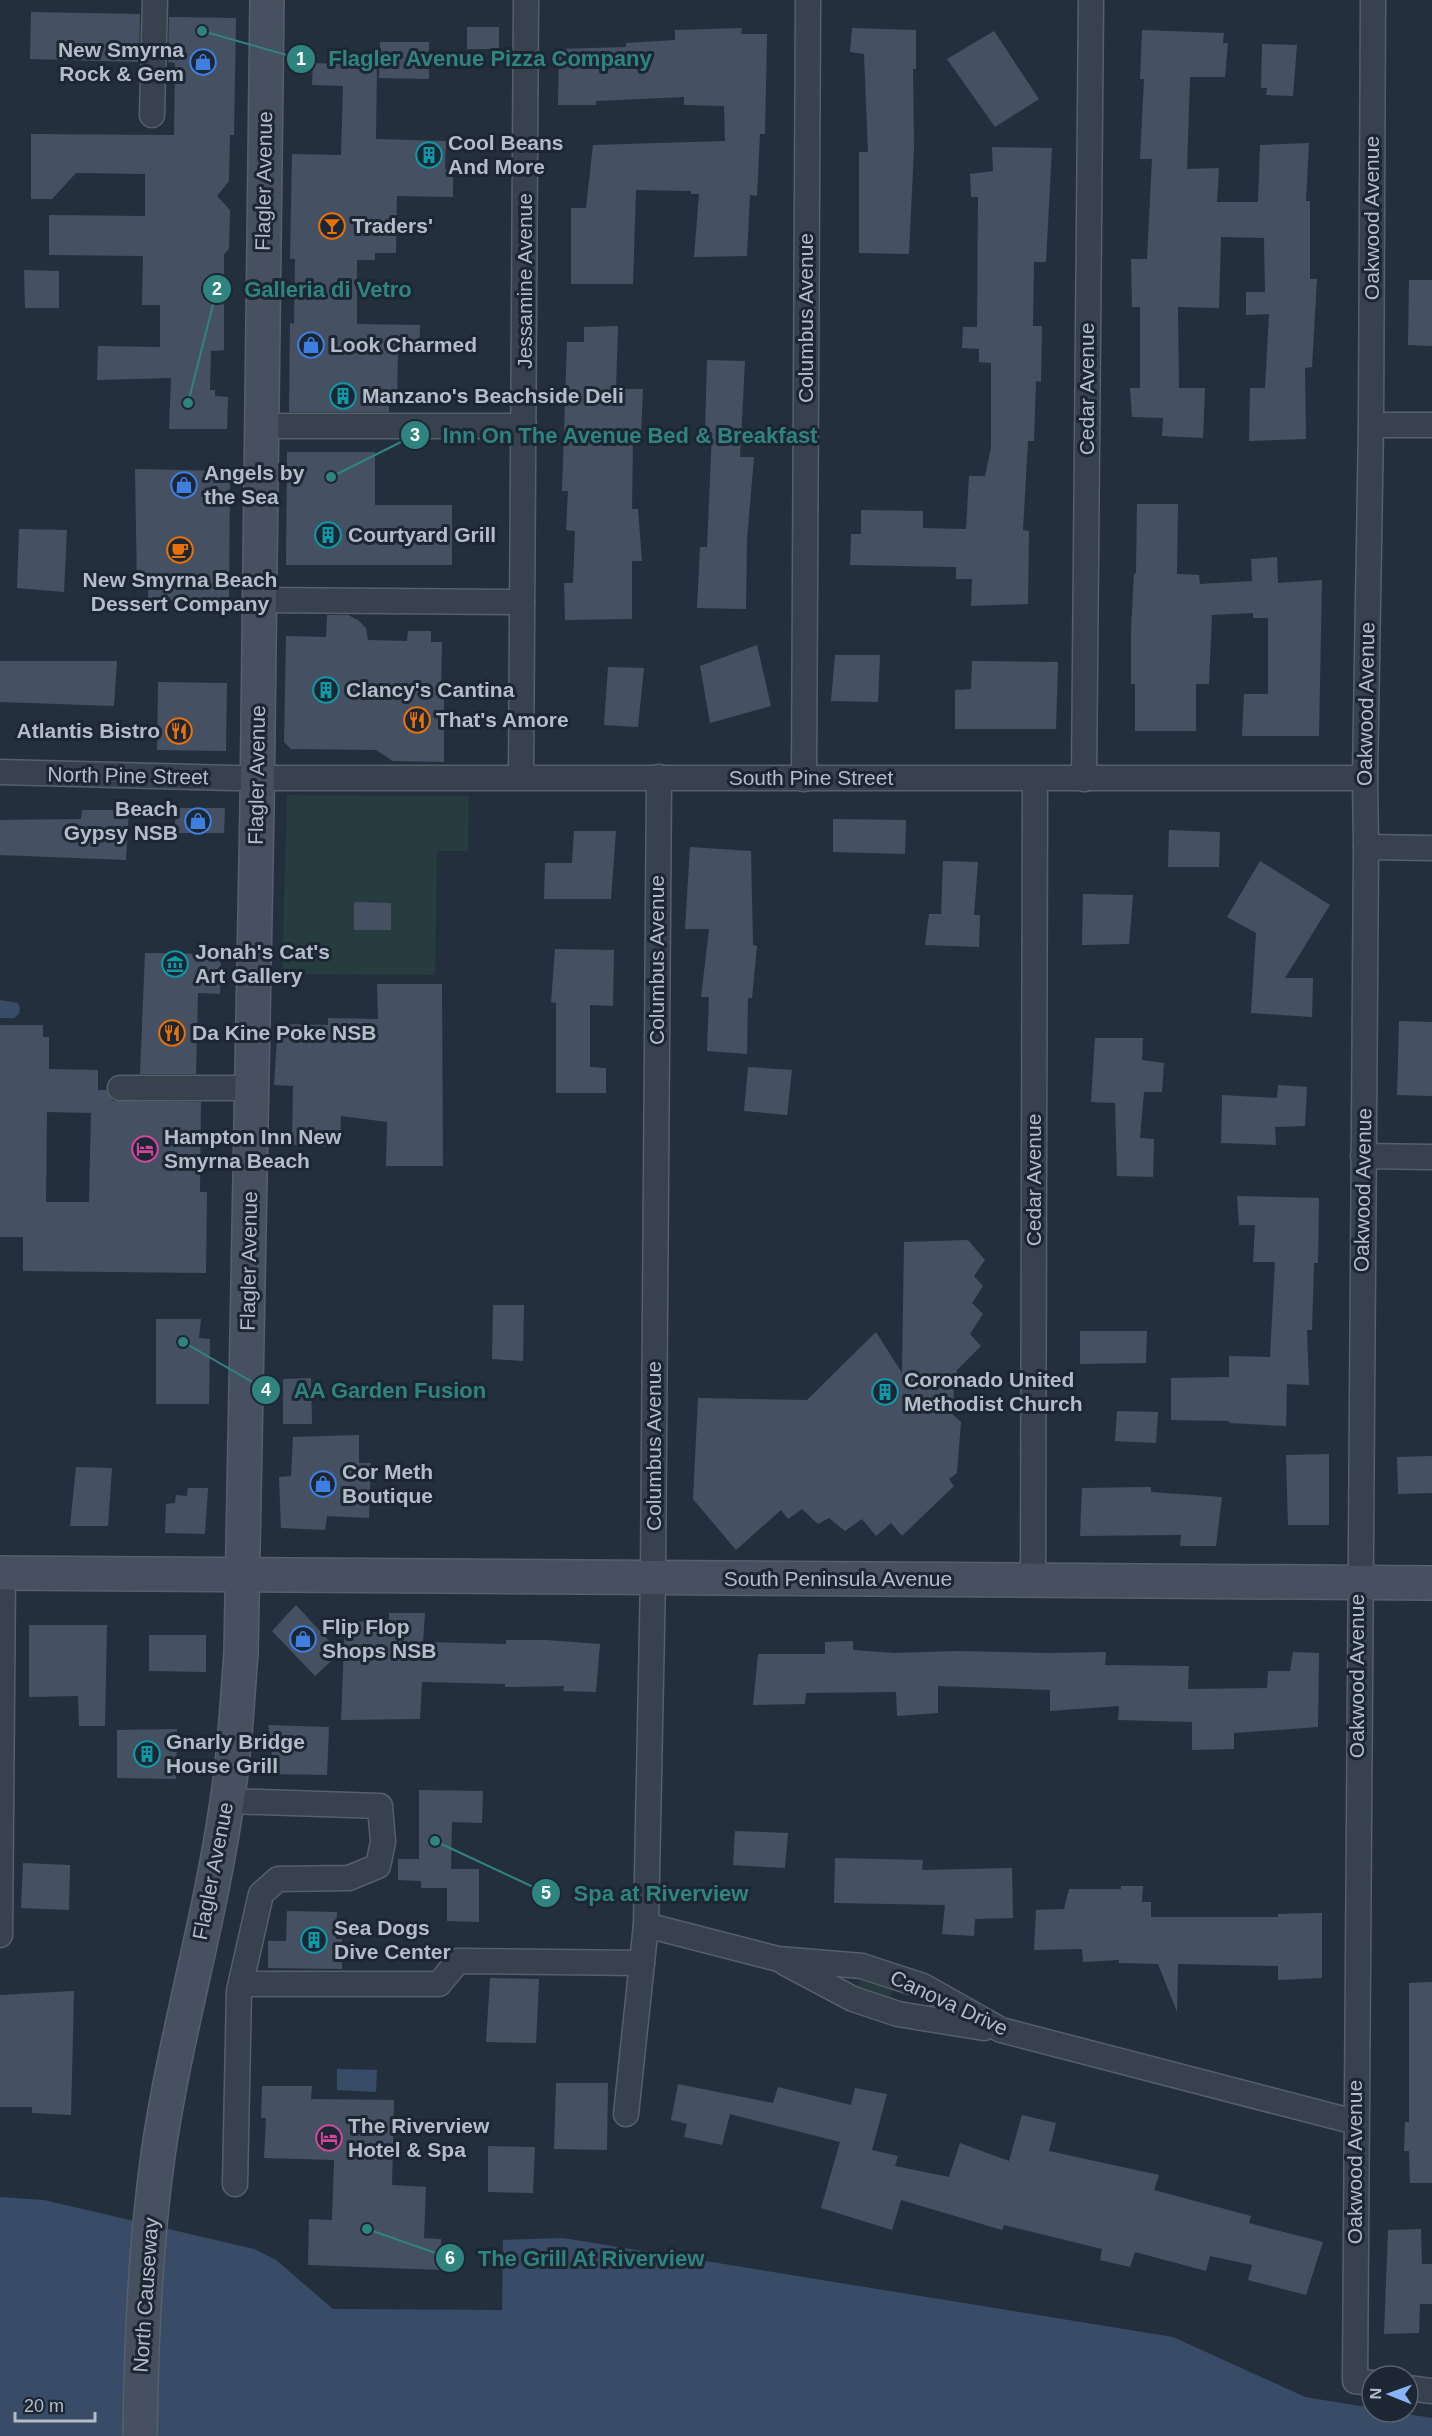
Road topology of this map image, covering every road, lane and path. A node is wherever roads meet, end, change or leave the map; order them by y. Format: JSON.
{"nodes":[{"id":1,"x":155,"y":0,"type":"edge"},
{"id":2,"x":267,"y":0,"type":"edge"},
{"id":3,"x":526,"y":0,"type":"edge"},
{"id":4,"x":808,"y":0,"type":"edge"},
{"id":5,"x":1091,"y":0,"type":"edge"},
{"id":6,"x":1373,"y":0,"type":"edge"},
{"id":7,"x":152,"y":115,"type":"dead end"},
{"id":8,"x":1371,"y":425,"type":"junction"},
{"id":9,"x":1432,"y":425,"type":"edge"},
{"id":10,"x":261,"y":426,"type":"junction"},
{"id":11,"x":524,"y":426,"type":"junction"},
{"id":12,"x":260,"y":600,"type":"junction"},
{"id":13,"x":522,"y":602,"type":"junction"},
{"id":14,"x":0,"y":772,"type":"edge"},
{"id":15,"x":521,"y":777,"type":"junction"},
{"id":16,"x":659,"y":777,"type":"junction"},
{"id":17,"x":257,"y":778,"type":"junction"},
{"id":18,"x":1365,"y":778,"type":"junction"},
{"id":19,"x":804,"y":779,"type":"junction"},
{"id":20,"x":1035,"y":779,"type":"junction"},
{"id":21,"x":1084,"y":779,"type":"junction"},
{"id":22,"x":1366,"y":847,"type":"junction"},
{"id":23,"x":1432,"y":848,"type":"edge"},
{"id":24,"x":120,"y":1088,"type":"dead end"},
{"id":25,"x":252,"y":1088,"type":"junction"},
{"id":26,"x":1363,"y":1156,"type":"junction"},
{"id":27,"x":1432,"y":1157,"type":"edge"},
{"id":28,"x":2,"y":1573,"type":"edge"},
{"id":29,"x":243,"y":1575,"type":"junction"},
{"id":30,"x":653,"y":1578,"type":"junction"},
{"id":31,"x":1033,"y":1581,"type":"junction"},
{"id":32,"x":1358,"y":1583,"type":"junction"},
{"id":33,"x":1432,"y":1583,"type":"edge"},
{"id":34,"x":228,"y":1801,"type":"junction"},
{"id":35,"x":646,"y":1925,"type":"junction"},
{"id":36,"x":0,"y":1935,"type":"edge"},
{"id":37,"x":778,"y":1959,"type":"junction"},
{"id":38,"x":642,"y":1963,"type":"junction"},
{"id":39,"x":241,"y":1984,"type":"junction"},
{"id":40,"x":1000,"y":2030,"type":"junction"},
{"id":41,"x":626,"y":2114,"type":"dead end"},
{"id":42,"x":1355,"y":2122,"type":"junction"},
{"id":43,"x":158,"y":2155,"type":"joint"},
{"id":44,"x":235,"y":2184,"type":"dead end"},
{"id":45,"x":1362,"y":2364,"type":"edge"},
{"id":46,"x":140,"y":2436,"type":"edge"}],
"edges":[{"from":1,"to":7,"type":"street"},
{"from":2,"to":10,"type":"main road","name":"Flagler Avenue"},
{"from":3,"to":11,"type":"street","name":"Jessamine Avenue"},
{"from":4,"to":19,"type":"street","name":"Columbus Avenue"},
{"from":5,"to":21,"type":"street","name":"Cedar Avenue"},
{"from":6,"to":8,"type":"street","name":"Oakwood Avenue"},
{"from":8,"to":9,"type":"street"},
{"from":8,"to":18,"type":"street","name":"Oakwood Avenue"},
{"from":10,"to":11,"type":"street"},
{"from":10,"to":12,"type":"main road","name":"Flagler Avenue"},
{"from":11,"to":13,"type":"street","name":"Jessamine Avenue"},
{"from":12,"to":13,"type":"street"},
{"from":12,"to":17,"type":"main road","name":"Flagler Avenue"},
{"from":13,"to":15,"type":"street","name":"Jessamine Avenue"},
{"from":14,"to":17,"type":"street","name":"North Pine Street"},
{"from":15,"to":16,"type":"street","name":"South Pine Street"},
{"from":15,"to":17,"type":"street","name":"South Pine Street"},
{"from":16,"to":19,"type":"street","name":"South Pine Street"},
{"from":16,"to":30,"type":"street","name":"Columbus Avenue"},
{"from":17,"to":25,"type":"main road","name":"Flagler Avenue"},
{"from":18,"to":21,"type":"street","name":"South Pine Street"},
{"from":18,"to":22,"type":"street","name":"Oakwood Avenue"},
{"from":19,"to":20,"type":"street","name":"South Pine Street"},
{"from":20,"to":21,"type":"street","name":"South Pine Street"},
{"from":20,"to":31,"type":"street","name":"Cedar Avenue"},
{"from":22,"to":23,"type":"street"},
{"from":22,"to":26,"type":"street","name":"Oakwood Avenue"},
{"from":24,"to":25,"type":"street"},
{"from":25,"to":29,"type":"main road","name":"Flagler Avenue"},
{"from":26,"to":27,"type":"street"},
{"from":26,"to":32,"type":"street","name":"Oakwood Avenue"},
{"from":28,"to":29,"type":"main road","name":"South Peninsula Avenue"},
{"from":28,"to":36,"type":"street"},
{"from":29,"to":30,"type":"main road","name":"South Peninsula Avenue"},
{"from":29,"to":34,"type":"main road","name":"Flagler Avenue"},
{"from":30,"to":31,"type":"main road","name":"South Peninsula Avenue"},
{"from":30,"to":35,"type":"street","name":"Columbus Avenue"},
{"from":31,"to":32,"type":"main road","name":"South Peninsula Avenue"},
{"from":32,"to":33,"type":"main road","name":"South Peninsula Avenue"},
{"from":32,"to":42,"type":"street","name":"Oakwood Avenue"},
{"from":34,"to":39,"type":"street"},
{"from":34,"to":43,"type":"main road","name":"Flagler Avenue"},
{"from":35,"to":37,"type":"street","name":"Canova Drive"},
{"from":35,"to":38,"type":"street","name":"Columbus Avenue"},
{"from":37,"to":40,"type":"street"},
{"from":37,"to":40,"type":"street","name":"Canova Drive"},
{"from":38,"to":39,"type":"street"},
{"from":38,"to":41,"type":"street","name":"Columbus Avenue"},
{"from":39,"to":44,"type":"street"},
{"from":40,"to":42,"type":"street","name":"Canova Drive"},
{"from":42,"to":45,"type":"street","name":"Oakwood Avenue"},
{"from":43,"to":46,"type":"main road","name":"North Causeway"}]}
